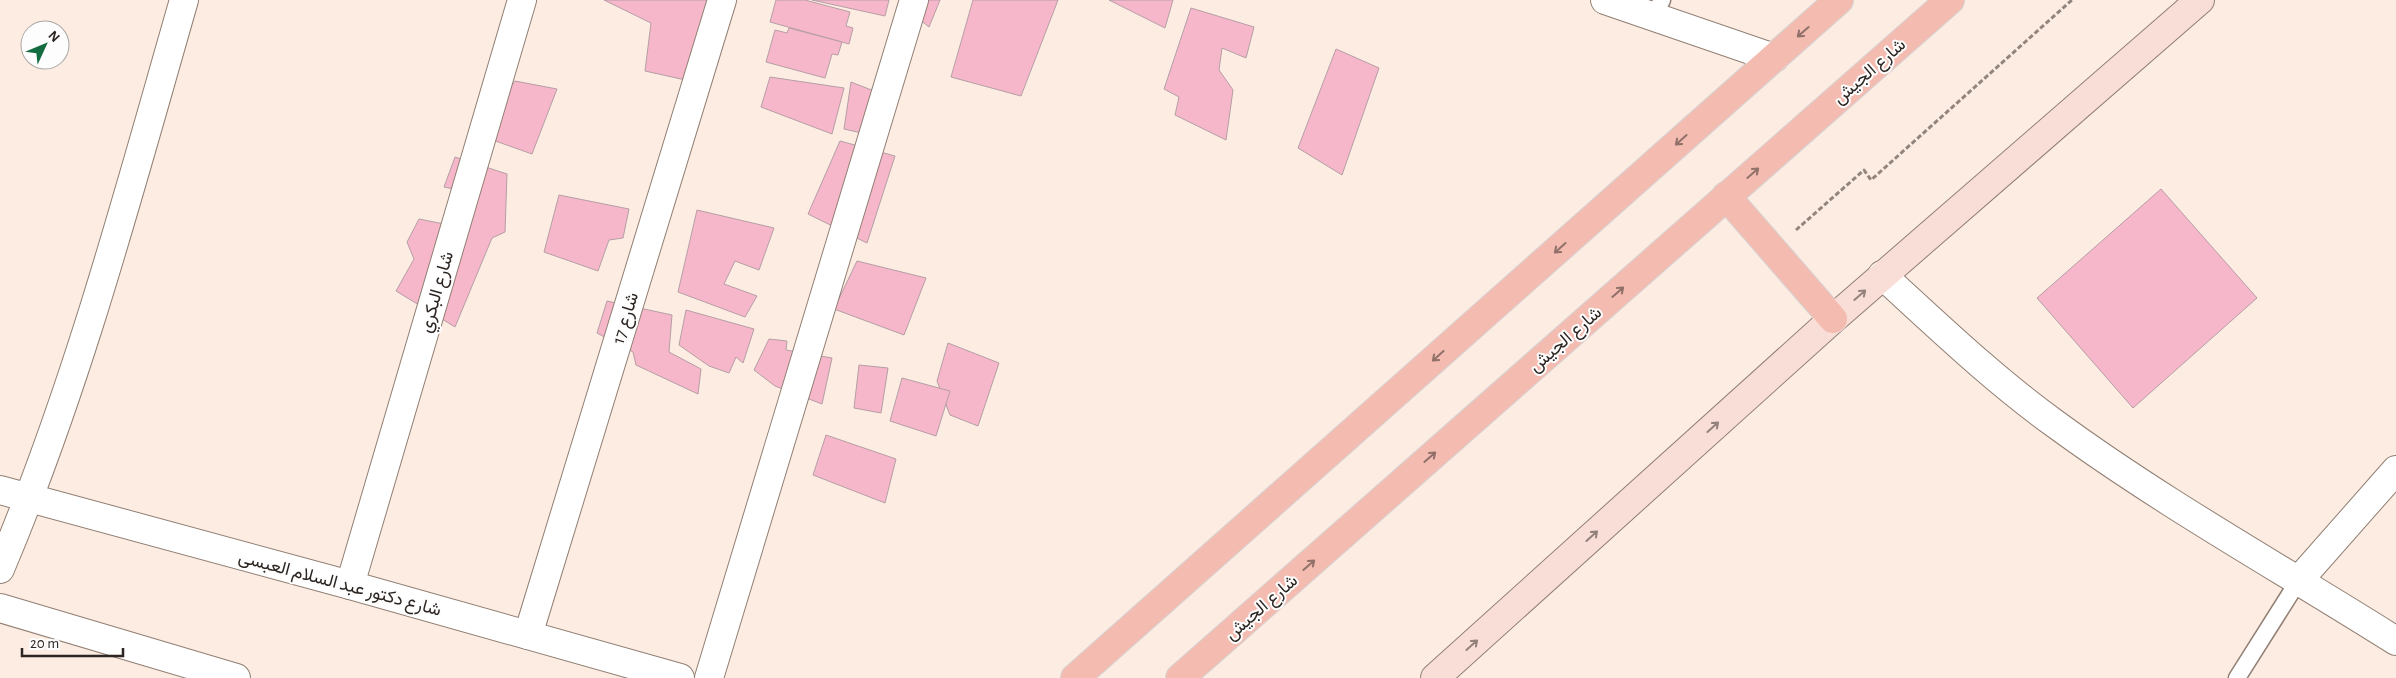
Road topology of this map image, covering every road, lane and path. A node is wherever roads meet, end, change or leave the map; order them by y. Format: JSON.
{"nodes":[{"id":1,"x":184,"y":0,"type":"edge"},
{"id":2,"x":522,"y":0,"type":"edge"},
{"id":3,"x":722,"y":0,"type":"edge"},
{"id":4,"x":914,"y":0,"type":"edge"},
{"id":5,"x":1605,"y":0,"type":"edge"},
{"id":6,"x":1839,"y":0,"type":"edge"},
{"id":7,"x":1950,"y":0,"type":"edge"},
{"id":8,"x":2072,"y":0,"type":"edge"},
{"id":9,"x":2200,"y":0,"type":"edge"},
{"id":10,"x":1658,"y":8,"type":"edge"},
{"id":11,"x":1774,"y":58,"type":"junction"},
{"id":12,"x":1726,"y":196,"type":"junction"},
{"id":13,"x":1774,"y":251,"type":"junction"},
{"id":14,"x":1882,"y":275,"type":"junction"},
{"id":15,"x":1833,"y":319,"type":"junction"},
{"id":16,"x":2396,"y":470,"type":"edge"},
{"id":17,"x":0,"y":490,"type":"edge"},
{"id":18,"x":30,"y":499,"type":"junction"},
{"id":19,"x":0,"y":569,"type":"edge"},
{"id":20,"x":2299,"y":580,"type":"junction"},
{"id":21,"x":350,"y":585,"type":"junction"},
{"id":22,"x":0,"y":608,"type":"edge"},
{"id":23,"x":528,"y":635,"type":"junction"},
{"id":24,"x":2396,"y":641,"type":"edge"},
{"id":25,"x":236,"y":678,"type":"edge"},
{"id":26,"x":680,"y":678,"type":"edge"},
{"id":27,"x":709,"y":678,"type":"edge"},
{"id":28,"x":1075,"y":678,"type":"edge"},
{"id":29,"x":1180,"y":678,"type":"edge"},
{"id":30,"x":1436,"y":678,"type":"edge"},
{"id":31,"x":2236,"y":678,"type":"edge"}],
"edges":[{"from":1,"to":18,"type":"street"},
{"from":2,"to":21,"type":"street","name":"شارع البكري"},
{"from":3,"to":23,"type":"street","name":"شارع 17"},
{"from":4,"to":27,"type":"street"},
{"from":5,"to":10,"type":"street"},
{"from":6,"to":11,"type":"main road","one_way":true},
{"from":12,"to":7,"type":"main road","name":"شارع الجيش","one_way":true},
{"from":8,"to":13,"type":"path"},
{"from":9,"to":14,"type":"street"},
{"from":10,"to":11,"type":"street"},
{"from":11,"to":28,"type":"main road","one_way":true},
{"from":12,"to":13,"type":"main road"},
{"from":29,"to":12,"type":"main road","name":"شارع الجيش","one_way":true},
{"from":13,"to":15,"type":"main road"},
{"from":15,"to":14,"type":"street","one_way":true},
{"from":14,"to":20,"type":"street"},
{"from":30,"to":15,"type":"street","one_way":true},
{"from":16,"to":20,"type":"street"},
{"from":17,"to":18,"type":"street","name":"شارع دكتور عبد السلام العبسى"},
{"from":18,"to":19,"type":"street"},
{"from":18,"to":21,"type":"street","name":"شارع دكتور عبد السلام العبسى"},
{"from":20,"to":24,"type":"street"},
{"from":20,"to":31,"type":"lane"},
{"from":21,"to":23,"type":"street","name":"شارع دكتور عبد السلام العبسى"},
{"from":22,"to":25,"type":"street"},
{"from":23,"to":26,"type":"street","name":"شارع دكتور عبد السلام العبسى"}]}
